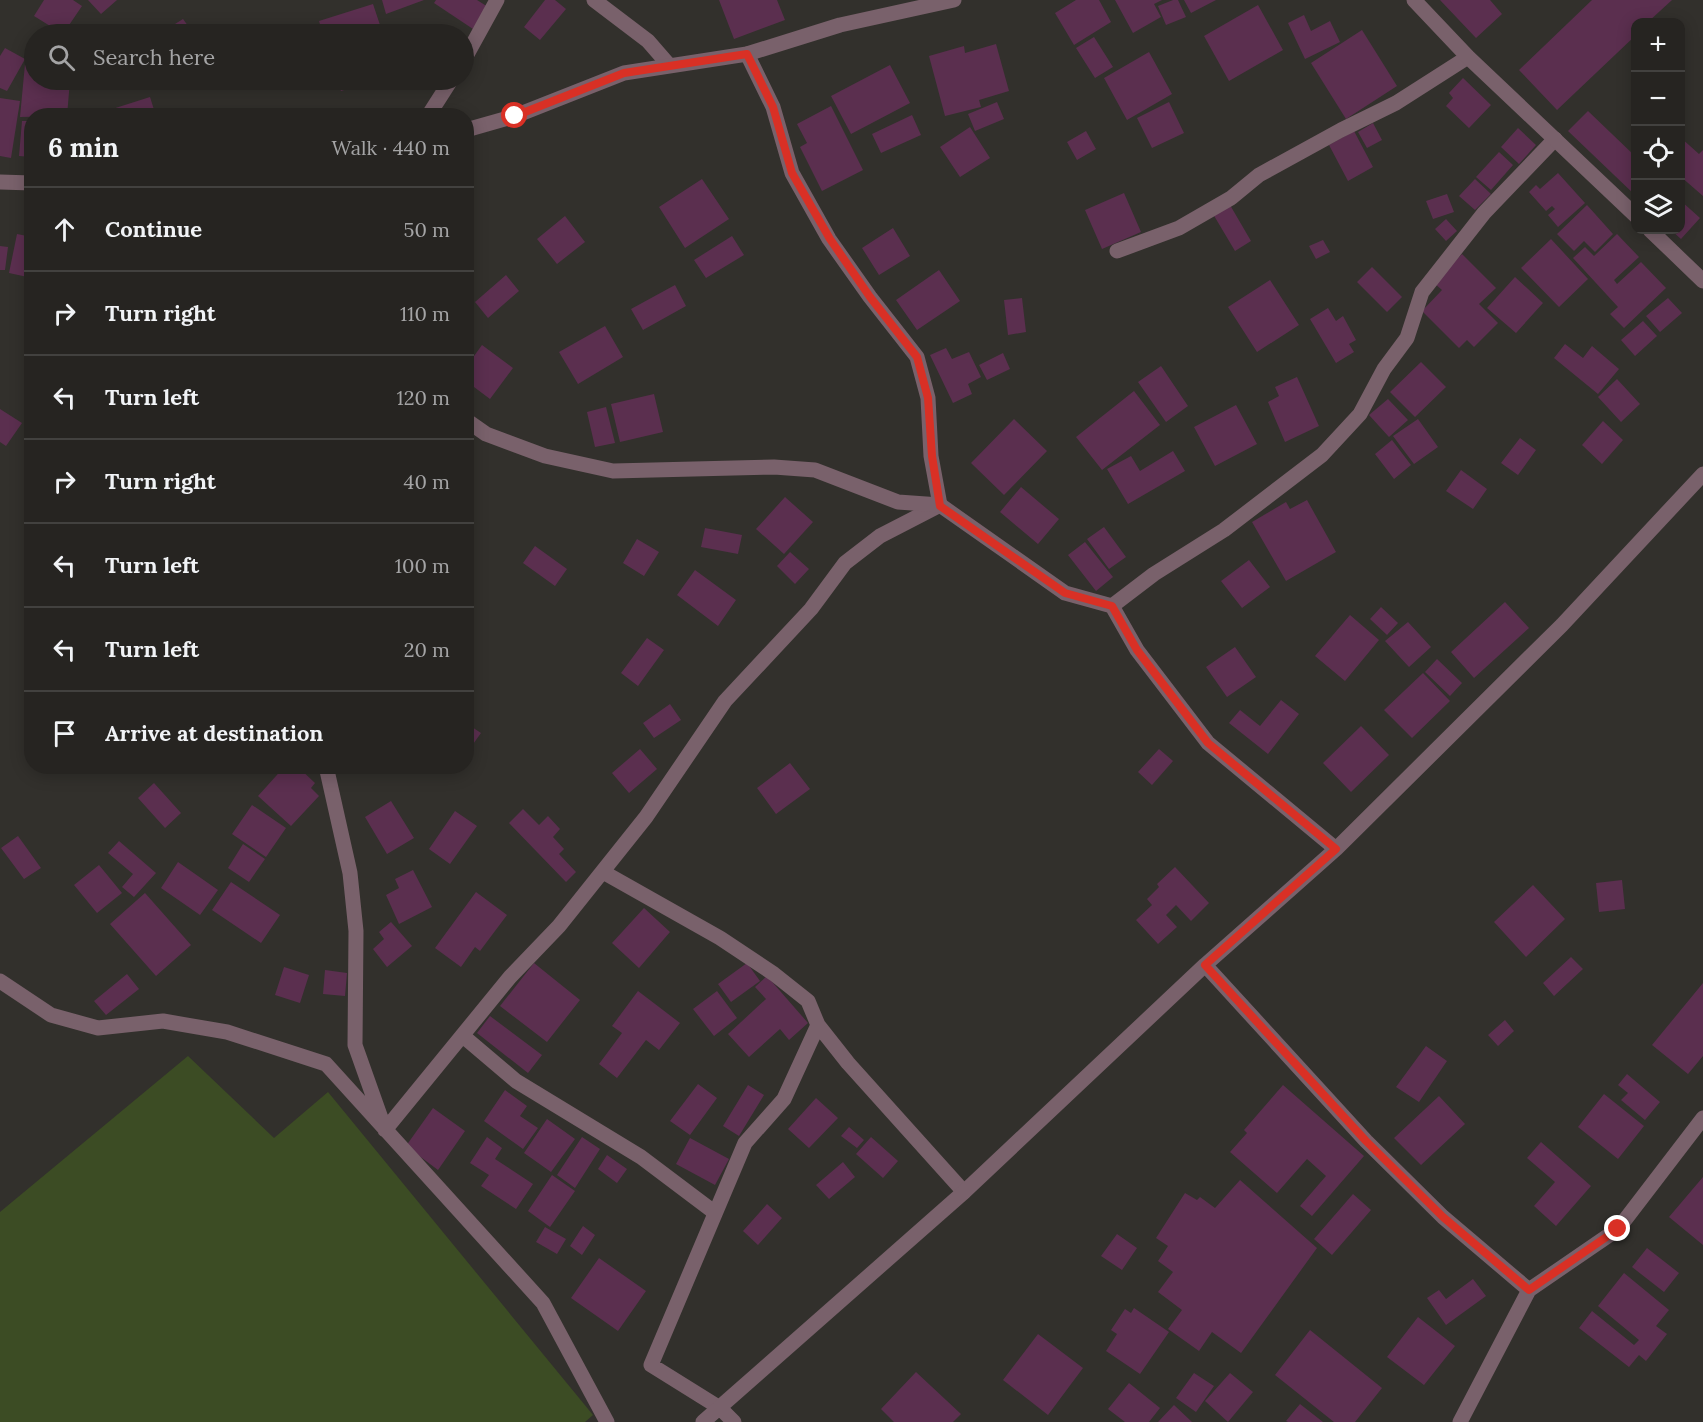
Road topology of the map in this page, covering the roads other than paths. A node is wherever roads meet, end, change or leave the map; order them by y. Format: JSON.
{"nodes":[{"id":1,"x":497,"y":0,"type":"edge"},
{"id":2,"x":594,"y":0,"type":"edge"},
{"id":3,"x":954,"y":0,"type":"edge"},
{"id":4,"x":1414,"y":0,"type":"edge"},
{"id":5,"x":474,"y":42,"type":"edge"},
{"id":6,"x":747,"y":54,"type":"junction"},
{"id":7,"x":1468,"y":57,"type":"junction"},
{"id":8,"x":668,"y":64,"type":"junction"},
{"id":9,"x":445,"y":90,"type":"edge"},
{"id":10,"x":433,"y":108,"type":"edge"},
{"id":11,"x":474,"y":128,"type":"edge"},
{"id":12,"x":1556,"y":140,"type":"junction"},
{"id":13,"x":0,"y":182,"type":"edge"},
{"id":14,"x":24,"y":183,"type":"edge"},
{"id":15,"x":1631,"y":212,"type":"edge"},
{"id":16,"x":1654,"y":234,"type":"edge"},
{"id":17,"x":1117,"y":251,"type":"dead end"},
{"id":18,"x":1703,"y":281,"type":"edge"},
{"id":19,"x":474,"y":426,"type":"edge"},
{"id":20,"x":1703,"y":474,"type":"edge"},
{"id":21,"x":940,"y":506,"type":"junction"},
{"id":22,"x":1112,"y":606,"type":"junction"},
{"id":23,"x":328,"y":774,"type":"edge"},
{"id":24,"x":1336,"y":849,"type":"junction"},
{"id":25,"x":603,"y":872,"type":"junction"},
{"id":26,"x":1205,"y":965,"type":"junction"},
{"id":27,"x":0,"y":981,"type":"edge"},
{"id":28,"x":818,"y":1025,"type":"junction"},
{"id":29,"x":463,"y":1036,"type":"junction"},
{"id":30,"x":1703,"y":1118,"type":"edge"},
{"id":31,"x":385,"y":1130,"type":"junction"},
{"id":32,"x":964,"y":1192,"type":"junction"},
{"id":33,"x":714,"y":1212,"type":"junction"},
{"id":34,"x":1529,"y":1290,"type":"junction"},
{"id":35,"x":720,"y":1408,"type":"junction"},
{"id":36,"x":607,"y":1422,"type":"edge"},
{"id":37,"x":703,"y":1422,"type":"edge"},
{"id":38,"x":734,"y":1422,"type":"edge"},
{"id":39,"x":1460,"y":1422,"type":"edge"}],
"edges":[{"from":1,"to":5,"type":"street"},
{"from":2,"to":8,"type":"street"},
{"from":3,"to":6,"type":"street"},
{"from":4,"to":7,"type":"street"},
{"from":6,"to":8,"type":"street"},
{"from":6,"to":21,"type":"street"},
{"from":7,"to":12,"type":"street"},
{"from":7,"to":17,"type":"street"},
{"from":8,"to":11,"type":"street"},
{"from":9,"to":10,"type":"street"},
{"from":12,"to":15,"type":"street"},
{"from":12,"to":22,"type":"street"},
{"from":13,"to":14,"type":"street"},
{"from":16,"to":18,"type":"street"},
{"from":19,"to":21,"type":"street"},
{"from":20,"to":24,"type":"street"},
{"from":21,"to":22,"type":"street"},
{"from":21,"to":25,"type":"street"},
{"from":22,"to":24,"type":"street"},
{"from":23,"to":31,"type":"street"},
{"from":24,"to":26,"type":"street"},
{"from":25,"to":28,"type":"street"},
{"from":25,"to":29,"type":"street"},
{"from":26,"to":32,"type":"street"},
{"from":26,"to":34,"type":"street"},
{"from":27,"to":31,"type":"street"},
{"from":28,"to":32,"type":"street"},
{"from":28,"to":33,"type":"street"},
{"from":29,"to":31,"type":"street"},
{"from":29,"to":33,"type":"street"},
{"from":30,"to":34,"type":"street"},
{"from":31,"to":36,"type":"street"},
{"from":32,"to":35,"type":"street"},
{"from":33,"to":35,"type":"street"},
{"from":34,"to":39,"type":"street"},
{"from":35,"to":37,"type":"street"},
{"from":35,"to":38,"type":"street"}]}
